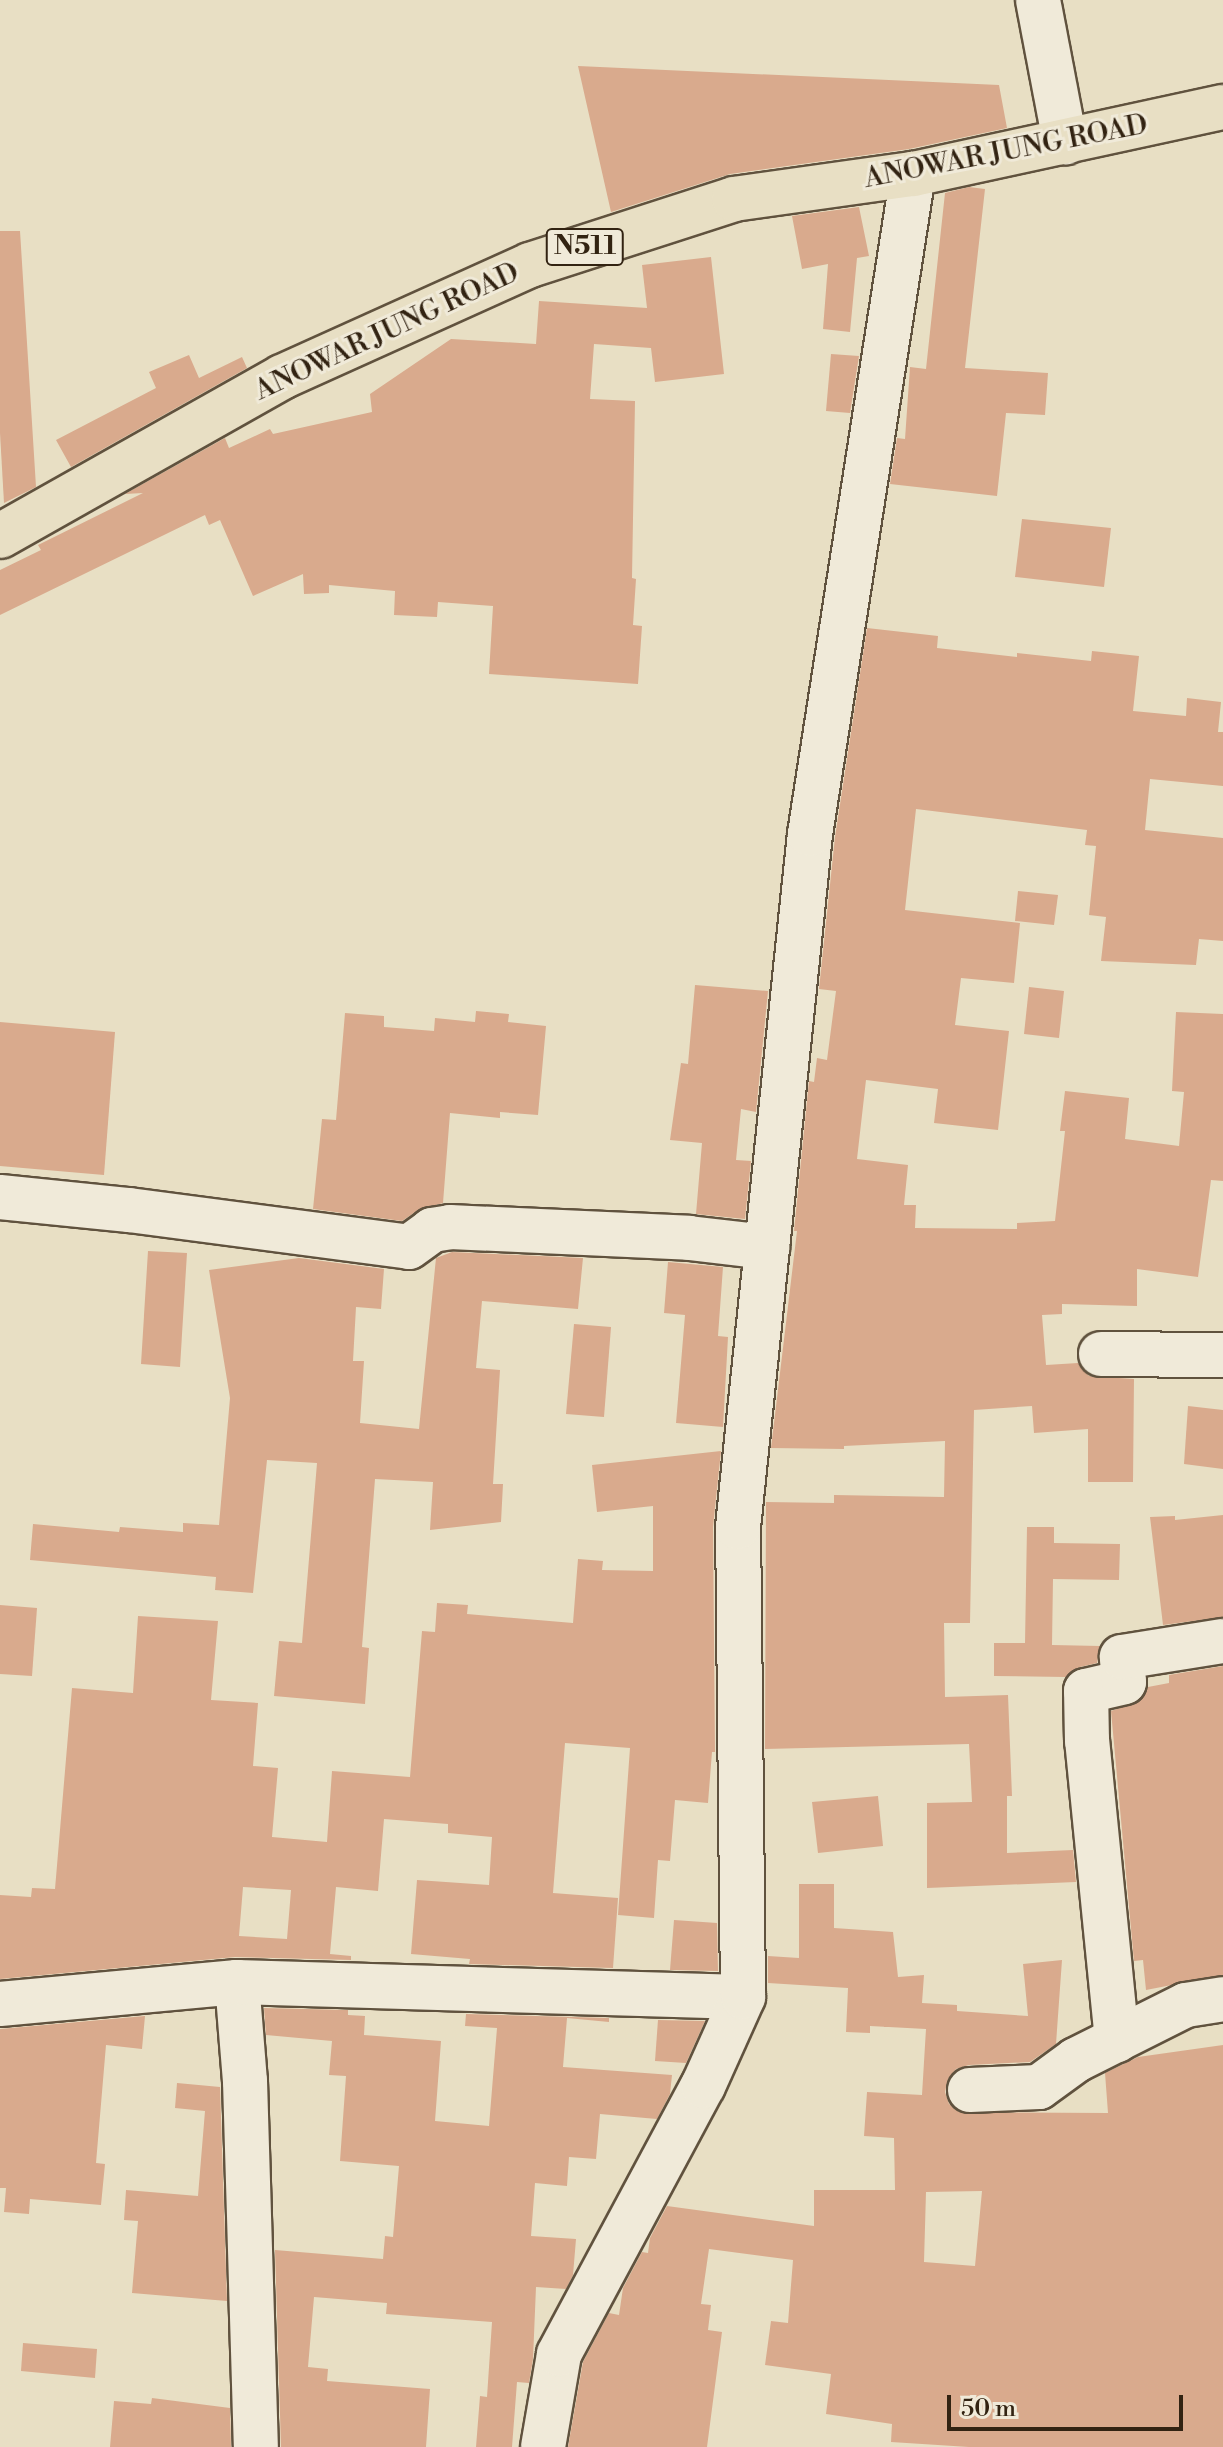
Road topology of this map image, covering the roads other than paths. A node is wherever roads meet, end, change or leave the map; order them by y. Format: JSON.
{"nodes":[{"id":1,"x":1038,"y":0,"type":"edge"},
{"id":2,"x":1223,"y":107,"type":"edge"},
{"id":3,"x":1065,"y":142,"type":"junction"},
{"id":4,"x":913,"y":174,"type":"junction"},
{"id":5,"x":0,"y":536,"type":"edge"},
{"id":6,"x":0,"y":1197,"type":"edge"},
{"id":7,"x":767,"y":1247,"type":"junction"},
{"id":8,"x":1101,"y":1354,"type":"dead end"},
{"id":9,"x":1223,"y":1355,"type":"edge"},
{"id":10,"x":1223,"y":1641,"type":"edge"},
{"id":11,"x":237,"y":1982,"type":"junction"},
{"id":12,"x":743,"y":1997,"type":"junction"},
{"id":13,"x":1223,"y":1999,"type":"edge"},
{"id":14,"x":0,"y":2004,"type":"edge"},
{"id":15,"x":1117,"y":2040,"type":"junction"},
{"id":16,"x":970,"y":2090,"type":"dead end"},
{"id":17,"x":256,"y":2447,"type":"edge"},
{"id":18,"x":543,"y":2447,"type":"edge"}],
"edges":[{"from":1,"to":3,"type":"street"},
{"from":2,"to":3,"type":"highway","name":"ANOWAR JUNG ROAD","number":"N511"},
{"from":3,"to":4,"type":"highway","name":"ANOWAR JUNG ROAD","number":"N511"},
{"from":4,"to":5,"type":"highway","name":"ANOWAR JUNG ROAD","number":"N511"},
{"from":4,"to":7,"type":"street"},
{"from":6,"to":7,"type":"street"},
{"from":7,"to":12,"type":"street"},
{"from":8,"to":9,"type":"street"},
{"from":10,"to":15,"type":"street"},
{"from":11,"to":12,"type":"street"},
{"from":11,"to":14,"type":"street"},
{"from":11,"to":17,"type":"street"},
{"from":12,"to":18,"type":"street"},
{"from":13,"to":15,"type":"street"},
{"from":15,"to":16,"type":"street"}]}
